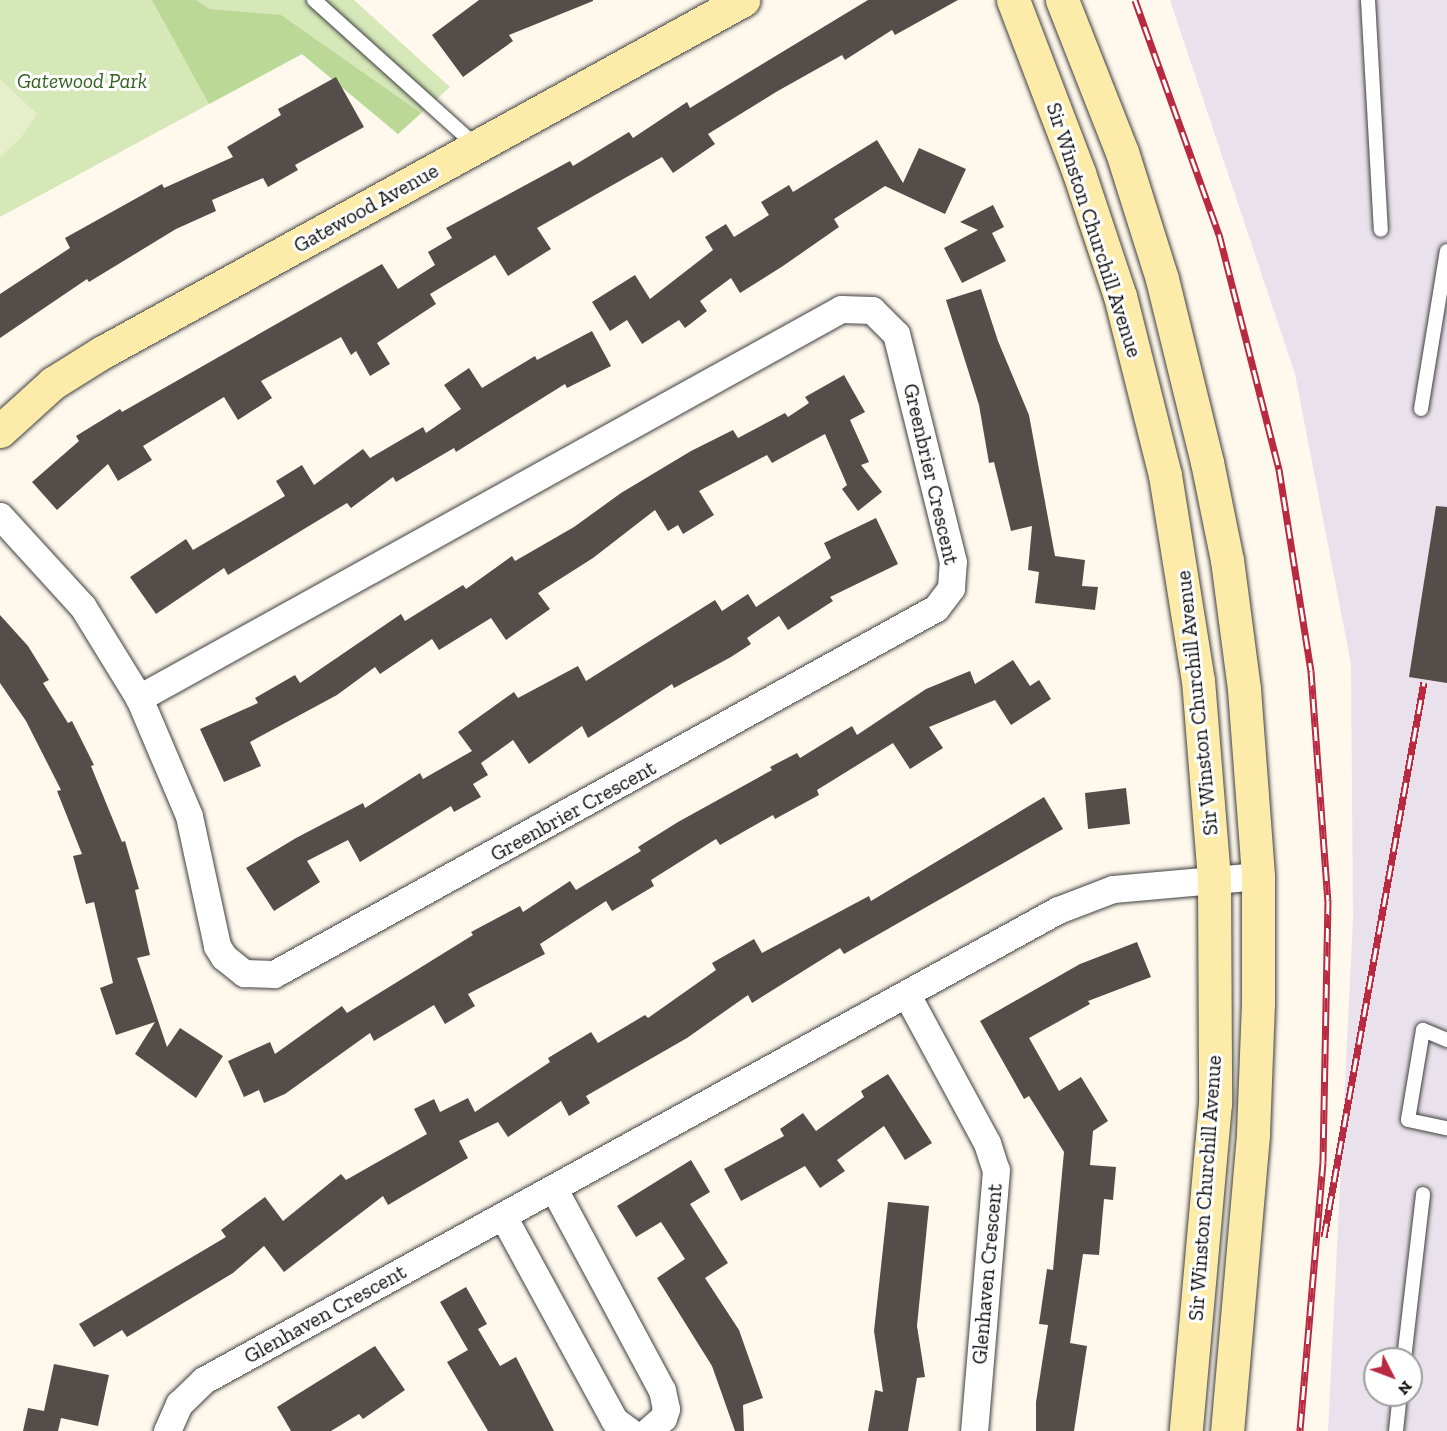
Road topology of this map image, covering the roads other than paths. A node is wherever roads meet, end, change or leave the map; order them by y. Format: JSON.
{"nodes":[{"id":1,"x":315,"y":0,"type":"edge"},
{"id":2,"x":743,"y":0,"type":"edge"},
{"id":3,"x":1013,"y":0,"type":"edge"},
{"id":4,"x":1062,"y":0,"type":"edge"},
{"id":5,"x":1368,"y":0,"type":"edge"},
{"id":6,"x":478,"y":148,"type":"junction"},
{"id":7,"x":1381,"y":230,"type":"dead end"},
{"id":8,"x":1447,"y":251,"type":"edge"},
{"id":9,"x":1421,"y":409,"type":"dead end"},
{"id":10,"x":0,"y":431,"type":"edge"},
{"id":11,"x":0,"y":516,"type":"edge"},
{"id":12,"x":139,"y":698,"type":"junction"},
{"id":13,"x":1257,"y":876,"type":"junction"},
{"id":14,"x":1214,"y":879,"type":"junction"},
{"id":15,"x":907,"y":995,"type":"junction"},
{"id":16,"x":1447,"y":1040,"type":"edge"},
{"id":17,"x":1447,"y":1128,"type":"edge"},
{"id":18,"x":554,"y":1189,"type":"junction"},
{"id":19,"x":1423,"y":1194,"type":"dead end"},
{"id":20,"x":503,"y":1216,"type":"junction"},
{"id":21,"x":1405,"y":1347,"type":"edge"},
{"id":22,"x":1399,"y":1407,"type":"edge"},
{"id":23,"x":167,"y":1431,"type":"edge"},
{"id":24,"x":629,"y":1431,"type":"edge"},
{"id":25,"x":648,"y":1431,"type":"edge"},
{"id":26,"x":974,"y":1431,"type":"edge"},
{"id":27,"x":1186,"y":1431,"type":"edge"},
{"id":28,"x":1227,"y":1431,"type":"edge"},
{"id":29,"x":1396,"y":1431,"type":"edge"}],
"edges":[{"from":1,"to":6,"type":"lane"},
{"from":2,"to":6,"type":"main road","name":"Gatewood Avenue"},
{"from":3,"to":14,"type":"main road","name":"Sir Winston Churchill Avenue"},
{"from":4,"to":13,"type":"main road","name":"Sir Winston Churchill Avenue"},
{"from":5,"to":7,"type":"lane"},
{"from":6,"to":10,"type":"main road","name":"Gatewood Avenue"},
{"from":8,"to":9,"type":"lane"},
{"from":11,"to":12,"type":"street","name":"Greenbrier Crescent"},
{"from":12,"to":12,"type":"street","name":"Greenbrier Crescent"},
{"from":13,"to":14,"type":"street","name":"Glenhaven Crescent"},
{"from":13,"to":28,"type":"main road","name":"Sir Winston Churchill Avenue"},
{"from":14,"to":15,"type":"street","name":"Glenhaven Crescent"},
{"from":14,"to":27,"type":"main road","name":"Sir Winston Churchill Avenue"},
{"from":15,"to":18,"type":"street","name":"Glenhaven Crescent"},
{"from":15,"to":26,"type":"street","name":"Glenhaven Crescent"},
{"from":16,"to":17,"type":"lane"},
{"from":18,"to":20,"type":"street","name":"Glenhaven Crescent"},
{"from":18,"to":25,"type":"street"},
{"from":19,"to":21,"type":"lane"},
{"from":20,"to":23,"type":"street","name":"Glenhaven Crescent"},
{"from":20,"to":24,"type":"street"},
{"from":22,"to":29,"type":"lane"}]}
